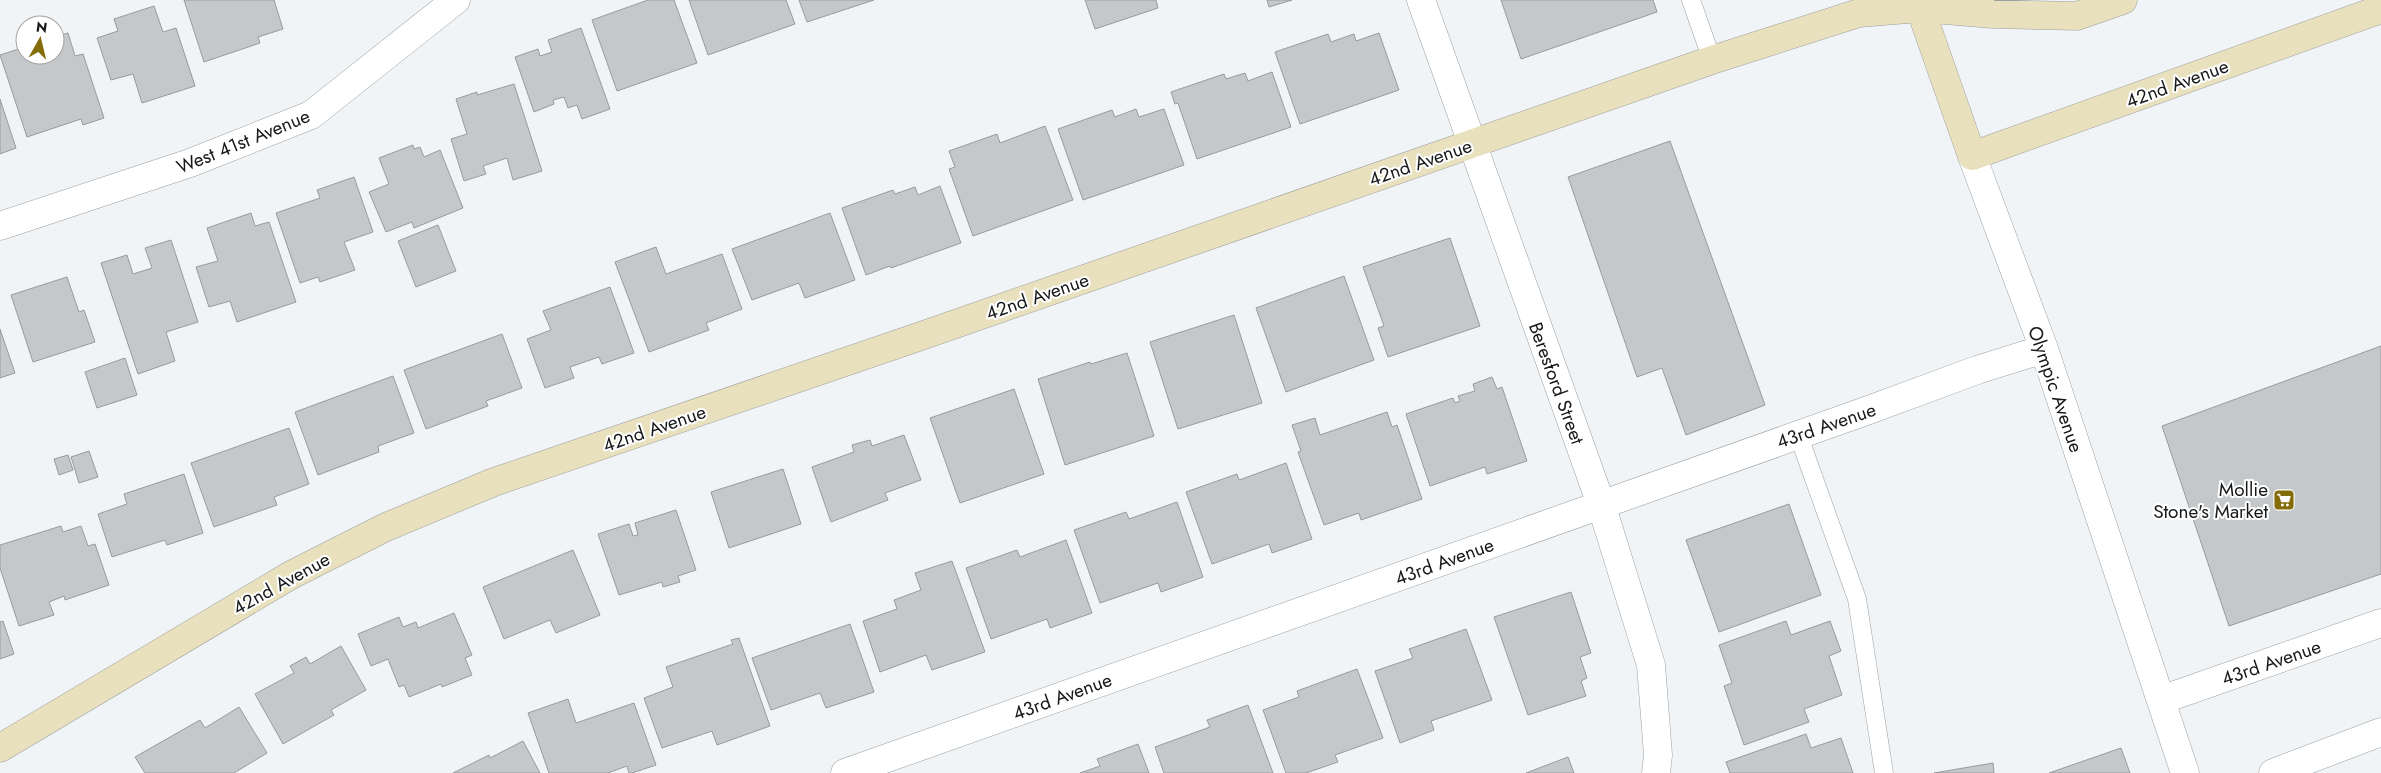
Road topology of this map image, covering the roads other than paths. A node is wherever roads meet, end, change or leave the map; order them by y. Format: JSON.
{"nodes":[{"id":1,"x":456,"y":0,"type":"edge"},
{"id":2,"x":1421,"y":0,"type":"edge"},
{"id":3,"x":1691,"y":0,"type":"edge"},
{"id":4,"x":2124,"y":0,"type":"edge"},
{"id":5,"x":1996,"y":7,"type":"edge"},
{"id":6,"x":1920,"y":8,"type":"junction"},
{"id":7,"x":2381,"y":9,"type":"edge"},
{"id":8,"x":1712,"y":60,"type":"junction"},
{"id":9,"x":1471,"y":144,"type":"junction"},
{"id":10,"x":1972,"y":156,"type":"junction"},
{"id":11,"x":0,"y":226,"type":"edge"},
{"id":12,"x":2044,"y":349,"type":"junction"},
{"id":13,"x":1798,"y":434,"type":"junction"},
{"id":14,"x":1601,"y":504,"type":"junction"},
{"id":15,"x":2381,"y":624,"type":"edge"},
{"id":16,"x":2161,"y":700,"type":"junction"},
{"id":17,"x":2381,"y":732,"type":"edge"},
{"id":18,"x":0,"y":748,"type":"edge"},
{"id":19,"x":845,"y":773,"type":"edge"},
{"id":20,"x":1656,"y":773,"type":"edge"},
{"id":21,"x":1884,"y":773,"type":"edge"},
{"id":22,"x":2185,"y":773,"type":"edge"},
{"id":23,"x":2274,"y":773,"type":"edge"}],
"edges":[{"from":1,"to":11,"type":"street","name":"West 41st Avenue"},
{"from":2,"to":9,"type":"street","name":"Beresford Street"},
{"from":3,"to":8,"type":"lane"},
{"from":4,"to":5,"type":"street","name":"42nd Avenue"},
{"from":5,"to":6,"type":"street","name":"42nd Avenue"},
{"from":6,"to":8,"type":"street","name":"42nd Avenue"},
{"from":6,"to":10,"type":"street","name":"Olympic Avenue"},
{"from":7,"to":10,"type":"street","name":"42nd Avenue"},
{"from":8,"to":9,"type":"street","name":"42nd Avenue"},
{"from":9,"to":14,"type":"street","name":"Beresford Street"},
{"from":9,"to":18,"type":"street","name":"42nd Avenue"},
{"from":10,"to":12,"type":"street","name":"Olympic Avenue"},
{"from":12,"to":13,"type":"street","name":"43rd Avenue"},
{"from":12,"to":16,"type":"street","name":"Olympic Avenue"},
{"from":13,"to":14,"type":"street","name":"43rd Avenue"},
{"from":13,"to":21,"type":"lane"},
{"from":14,"to":19,"type":"street","name":"43rd Avenue"},
{"from":14,"to":20,"type":"street","name":"Beresford Street"},
{"from":15,"to":16,"type":"street","name":"43rd Avenue"},
{"from":16,"to":22,"type":"street","name":"Olympic Avenue"},
{"from":17,"to":23,"type":"street"}]}
